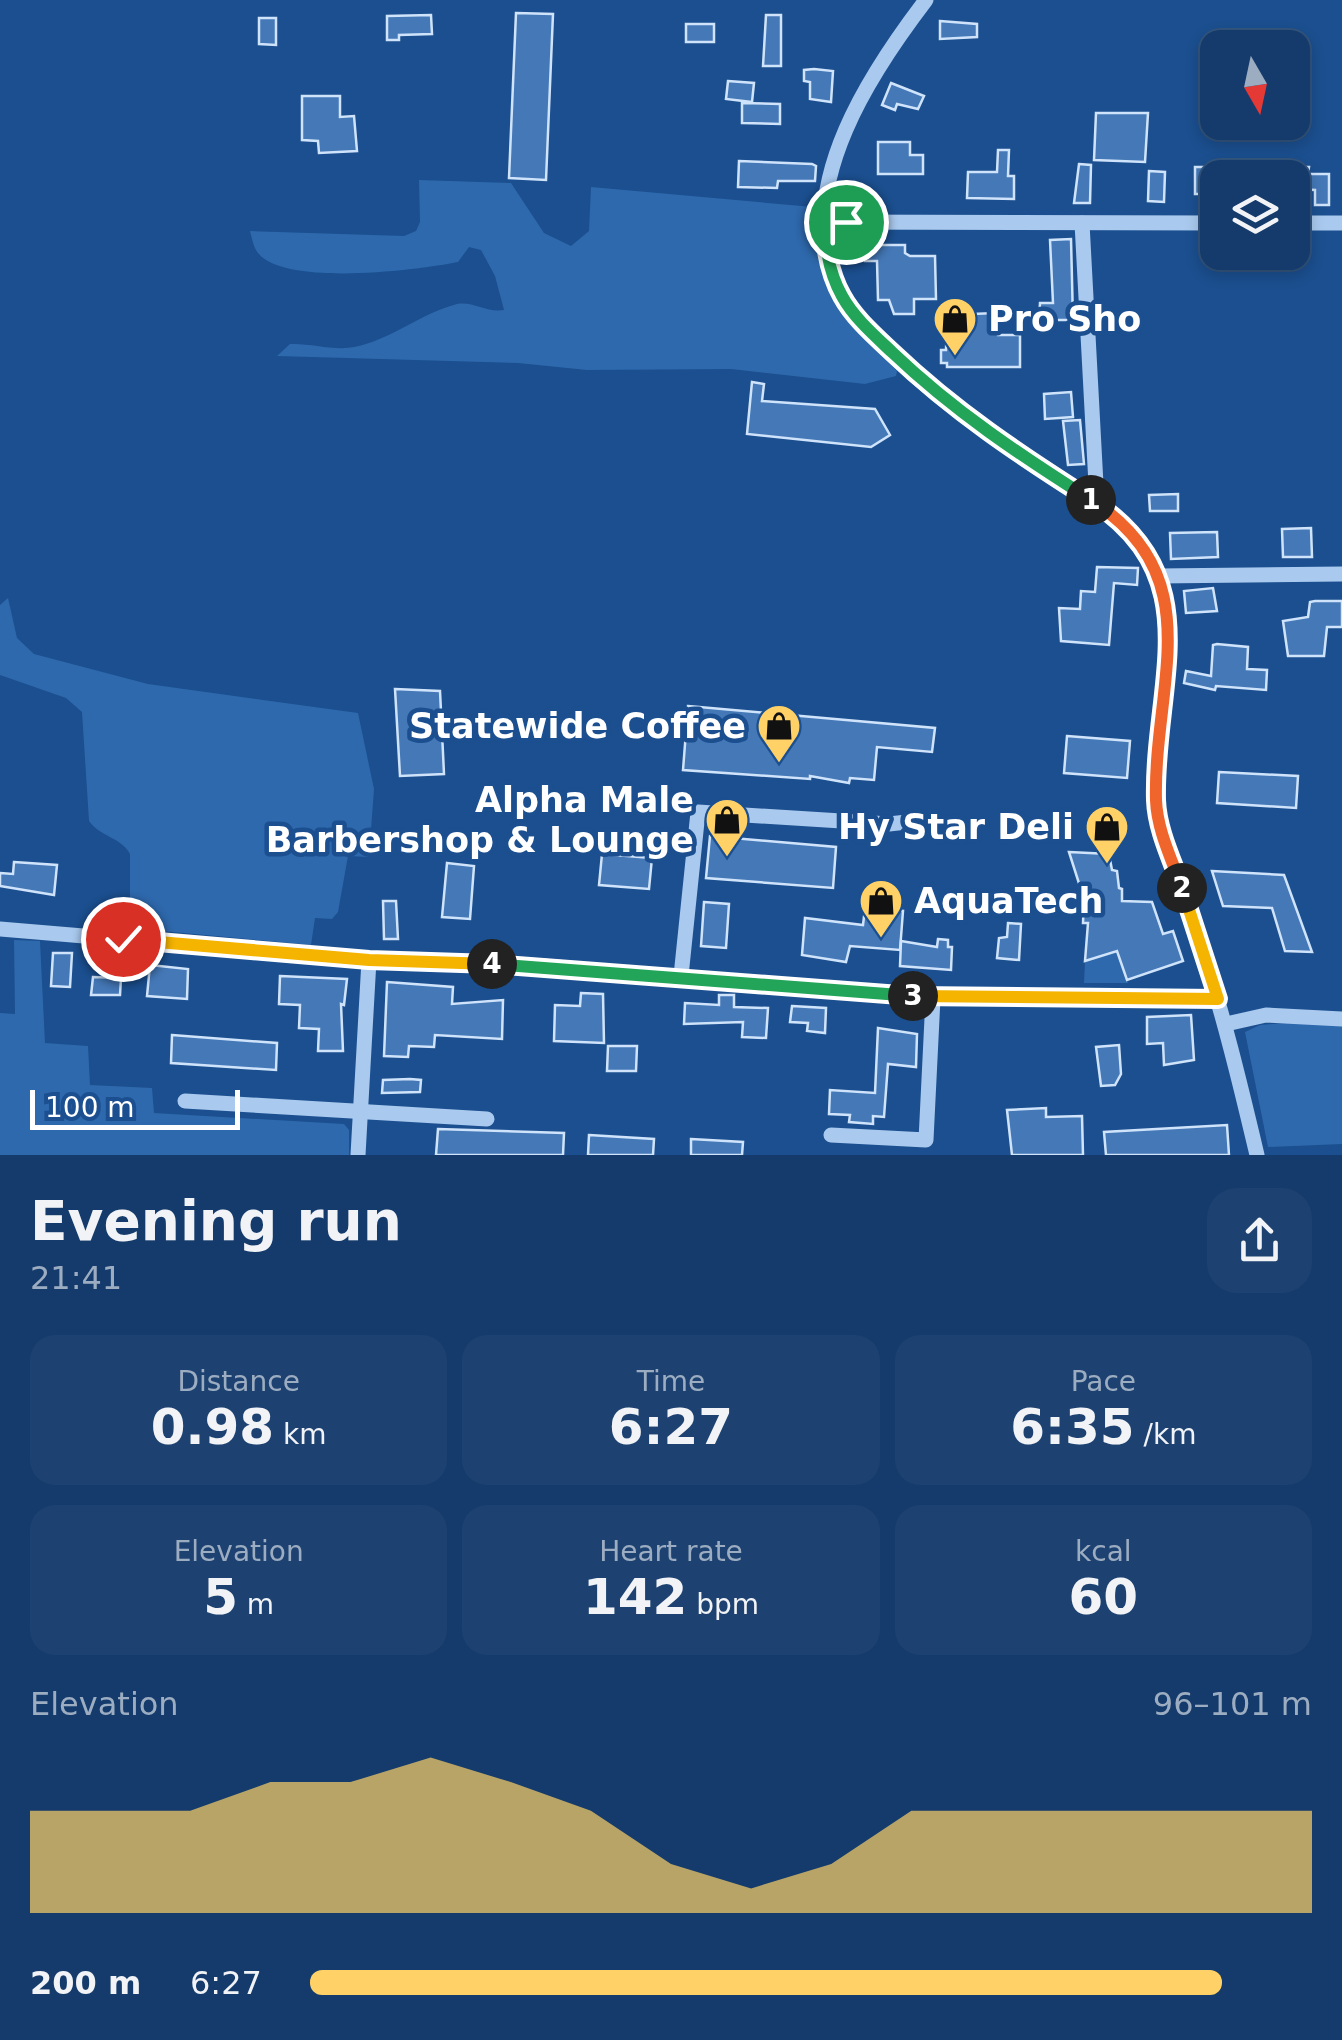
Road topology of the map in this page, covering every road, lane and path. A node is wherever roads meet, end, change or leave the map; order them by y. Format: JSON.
{"nodes":[{"id":1,"x":926,"y":0,"type":"edge"},
{"id":2,"x":824,"y":222,"type":"junction"},
{"id":3,"x":1082,"y":222,"type":"junction"},
{"id":4,"x":1200,"y":223,"type":"edge"},
{"id":5,"x":1310,"y":223,"type":"edge"},
{"id":6,"x":1342,"y":223,"type":"edge"},
{"id":7,"x":1097,"y":503,"type":"junction"},
{"id":8,"x":1342,"y":574,"type":"edge"},
{"id":9,"x":1158,"y":576,"type":"junction"},
{"id":10,"x":908,"y":822,"type":"dead end"},
{"id":11,"x":0,"y":929,"type":"edge"},
{"id":12,"x":369,"y":960,"type":"junction"},
{"id":13,"x":681,"y":976,"type":"junction"},
{"id":14,"x":933,"y":998,"type":"junction"},
{"id":15,"x":1218,"y":999,"type":"junction"},
{"id":16,"x":1342,"y":1019,"type":"edge"},
{"id":17,"x":1226,"y":1024,"type":"junction"},
{"id":18,"x":186,"y":1101,"type":"dead end"},
{"id":19,"x":360,"y":1112,"type":"junction"},
{"id":20,"x":487,"y":1119,"type":"dead end"},
{"id":21,"x":831,"y":1135,"type":"dead end"},
{"id":22,"x":358,"y":1155,"type":"edge"},
{"id":23,"x":1257,"y":1155,"type":"edge"}],
"edges":[{"from":1,"to":2,"type":"street"},
{"from":2,"to":3,"type":"street"},
{"from":2,"to":7,"type":"street"},
{"from":3,"to":4,"type":"street"},
{"from":3,"to":7,"type":"street"},
{"from":5,"to":6,"type":"street"},
{"from":7,"to":9,"type":"street"},
{"from":8,"to":9,"type":"street"},
{"from":9,"to":15,"type":"street"},
{"from":10,"to":13,"type":"street"},
{"from":11,"to":12,"type":"street"},
{"from":12,"to":13,"type":"street"},
{"from":12,"to":19,"type":"street"},
{"from":13,"to":14,"type":"street"},
{"from":14,"to":15,"type":"street"},
{"from":14,"to":21,"type":"street"},
{"from":15,"to":17,"type":"street"},
{"from":16,"to":17,"type":"street"},
{"from":17,"to":23,"type":"street"},
{"from":18,"to":19,"type":"street"},
{"from":19,"to":20,"type":"street"},
{"from":19,"to":22,"type":"street"}]}
